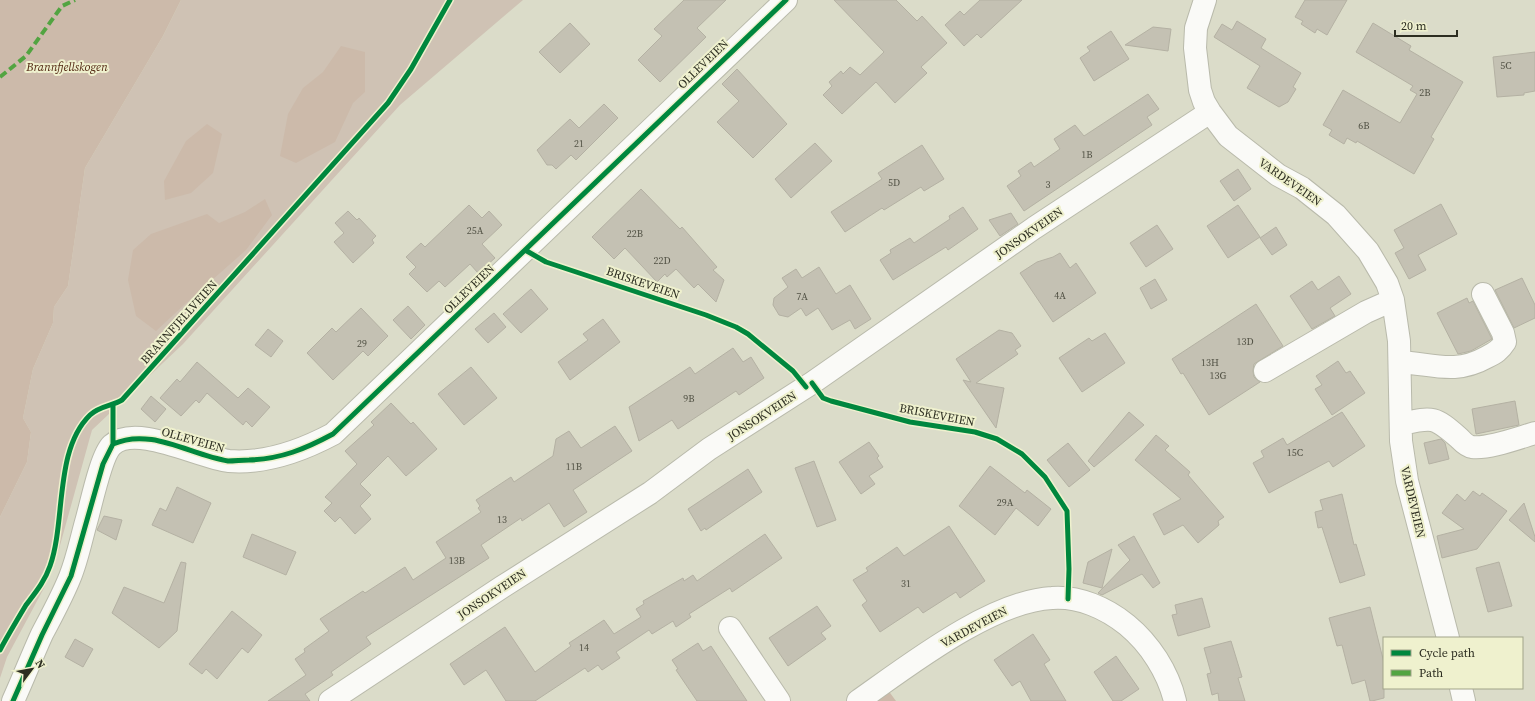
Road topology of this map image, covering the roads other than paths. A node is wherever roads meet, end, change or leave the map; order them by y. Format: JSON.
{"nodes":[{"id":1,"x":786,"y":0,"type":"edge"},
{"id":2,"x":1205,"y":0,"type":"edge"},
{"id":3,"x":1210,"y":112,"type":"junction"},
{"id":4,"x":1483,"y":294,"type":"dead end"},
{"id":5,"x":1393,"y":300,"type":"junction"},
{"id":6,"x":1400,"y":362,"type":"junction"},
{"id":7,"x":1265,"y":371,"type":"dead end"},
{"id":8,"x":1400,"y":424,"type":"junction"},
{"id":9,"x":1535,"y":432,"type":"edge"},
{"id":10,"x":730,"y":628,"type":"dead end"},
{"id":11,"x":1448,"y":637,"type":"edge"},
{"id":12,"x":1461,"y":689,"type":"edge"},
{"id":13,"x":13,"y":701,"type":"edge"},
{"id":14,"x":330,"y":701,"type":"edge"},
{"id":15,"x":779,"y":701,"type":"edge"},
{"id":16,"x":858,"y":701,"type":"edge"},
{"id":17,"x":1175,"y":701,"type":"edge"},
{"id":18,"x":1464,"y":701,"type":"edge"}],
"edges":[{"from":1,"to":13,"type":"street","name":"OLLEVEIEN"},
{"from":2,"to":3,"type":"street","name":"VARDEVEIEN"},
{"from":3,"to":5,"type":"street","name":"VARDEVEIEN"},
{"from":3,"to":14,"type":"street","name":"JONSOKVEIEN"},
{"from":4,"to":6,"type":"street"},
{"from":5,"to":6,"type":"street","name":"VARDEVEIEN"},
{"from":5,"to":7,"type":"street"},
{"from":6,"to":8,"type":"street","name":"VARDEVEIEN"},
{"from":8,"to":9,"type":"street"},
{"from":8,"to":11,"type":"street","name":"VARDEVEIEN"},
{"from":10,"to":15,"type":"street"},
{"from":12,"to":18,"type":"street"},
{"from":16,"to":17,"type":"street","name":"VARDEVEIEN"}]}
